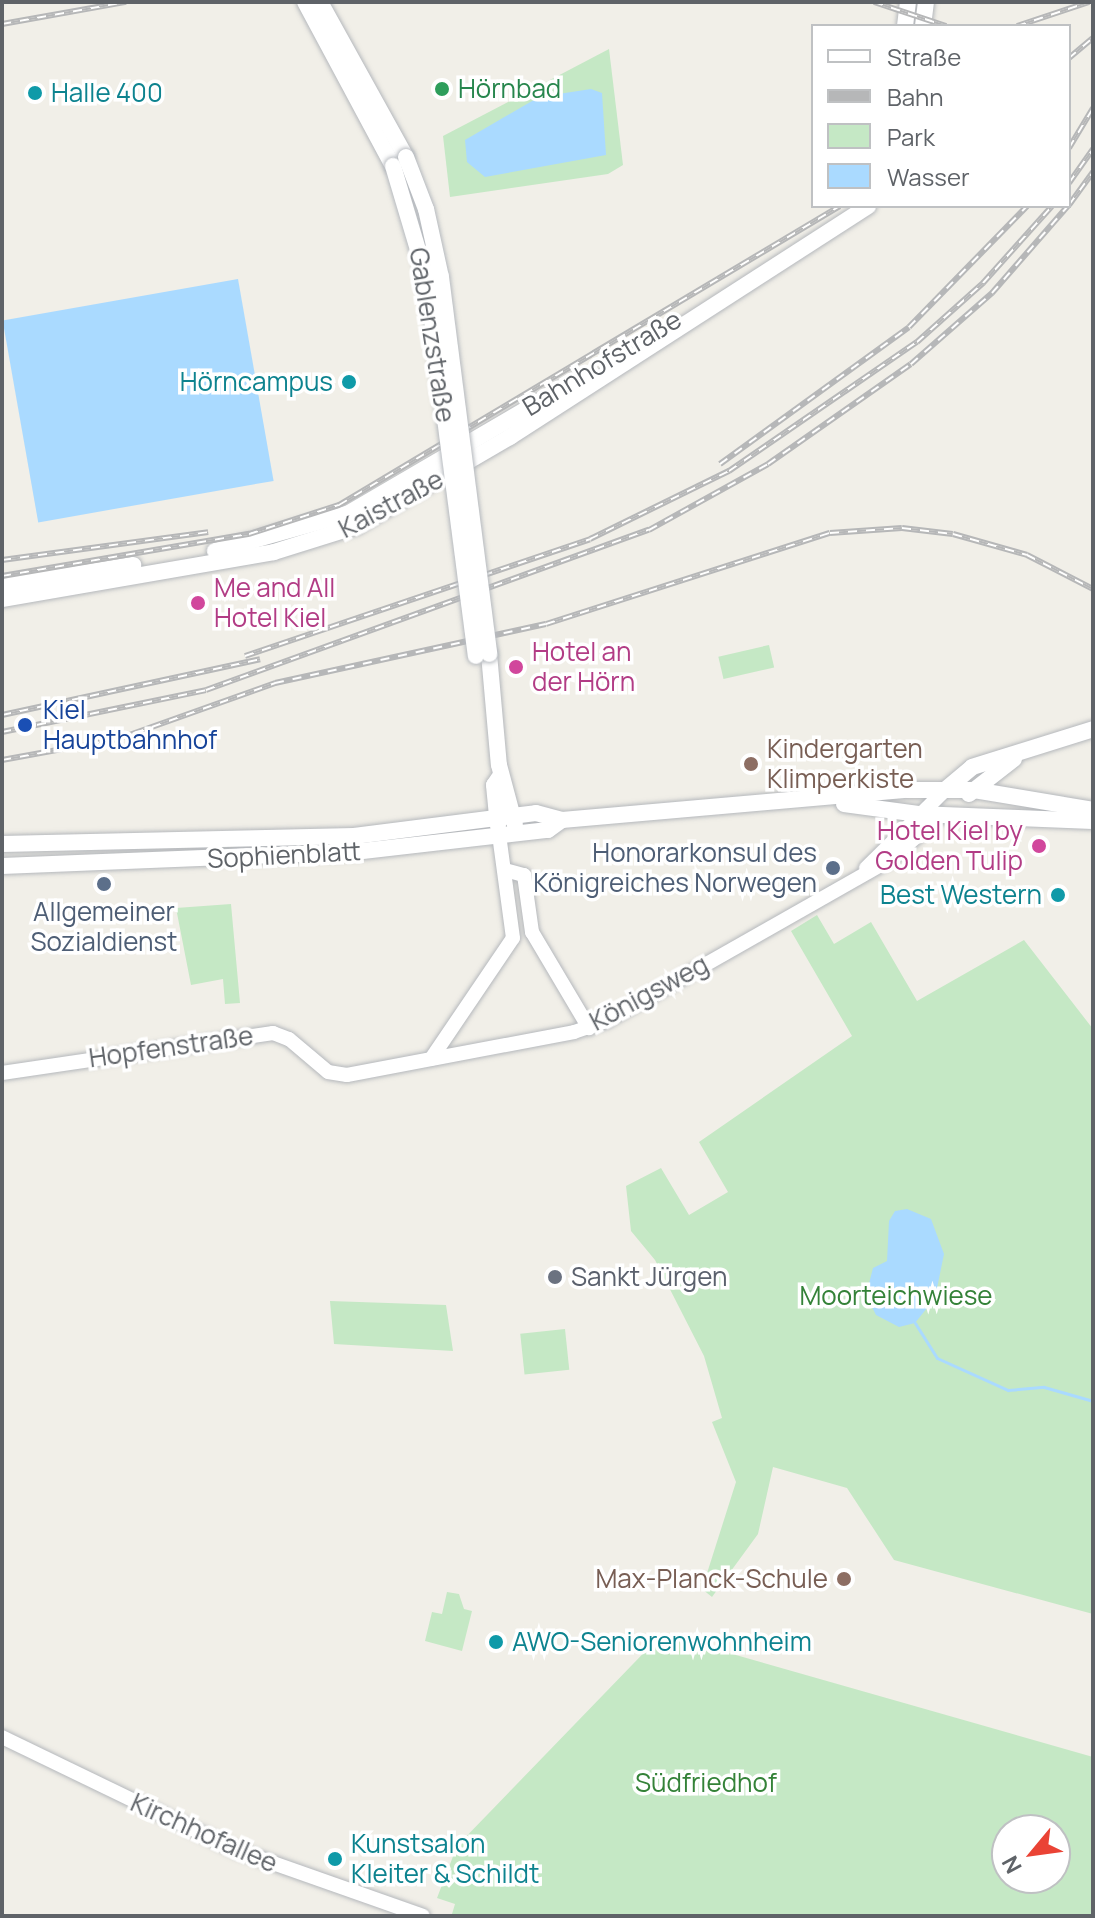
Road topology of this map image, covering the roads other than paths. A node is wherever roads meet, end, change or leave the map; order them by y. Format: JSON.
{"nodes":[{"id":1,"x":305,"y":2,"type":"edge"},
{"id":2,"x":320,"y":2,"type":"edge"},
{"id":3,"x":908,"y":2,"type":"edge"},
{"id":4,"x":926,"y":2,"type":"edge"},
{"id":5,"x":905,"y":24,"type":"edge"},
{"id":6,"x":923,"y":24,"type":"edge"},
{"id":7,"x":399,"y":161,"type":"junction"},
{"id":8,"x":850,"y":208,"type":"edge"},
{"id":9,"x":865,"y":208,"type":"edge"},
{"id":10,"x":493,"y":448,"type":"joint"},
{"id":11,"x":347,"y":514,"type":"joint"},
{"id":12,"x":2,"y":586,"type":"edge"},
{"id":13,"x":2,"y":599,"type":"edge"},
{"id":14,"x":1093,"y":729,"type":"edge"},
{"id":15,"x":1020,"y":754,"type":"junction"},
{"id":16,"x":945,"y":790,"type":"junction"},
{"id":17,"x":974,"y":790,"type":"junction"},
{"id":18,"x":826,"y":801,"type":"junction"},
{"id":19,"x":1093,"y":810,"type":"edge"},
{"id":20,"x":918,"y":814,"type":"junction"},
{"id":21,"x":942,"y":814,"type":"junction"},
{"id":22,"x":505,"y":817,"type":"junction"},
{"id":23,"x":562,"y":820,"type":"junction"},
{"id":24,"x":1093,"y":821,"type":"edge"},
{"id":25,"x":508,"y":834,"type":"junction"},
{"id":26,"x":2,"y":844,"type":"edge"},
{"id":27,"x":2,"y":866,"type":"edge"},
{"id":28,"x":505,"y":870,"type":"junction"},
{"id":29,"x":857,"y":877,"type":"junction"},
{"id":30,"x":589,"y":1028,"type":"junction"},
{"id":31,"x":431,"y":1059,"type":"junction"},
{"id":32,"x":328,"y":1072,"type":"joint"},
{"id":33,"x":2,"y":1073,"type":"edge"},
{"id":34,"x":2,"y":1737,"type":"edge"},
{"id":35,"x":418,"y":1914,"type":"edge"}],
"edges":[{"from":1,"to":7,"type":"main road","name":"Gablenzstraße"},
{"from":2,"to":7,"type":"main road","name":"Gablenzstraße"},
{"from":3,"to":5,"type":"main road"},
{"from":4,"to":6,"type":"main road"},
{"from":7,"to":22,"type":"main road","name":"Gablenzstraße","bridge":true},
{"from":8,"to":11,"type":"main road","name":"Bahnhofstraße"},
{"from":9,"to":10,"type":"main road","name":"Bahnhofstraße"},
{"from":10,"to":13,"type":"main road","name":"Kaistraße"},
{"from":11,"to":12,"type":"main road","name":"Kaistraße"},
{"from":14,"to":15,"type":"main road"},
{"from":15,"to":16,"type":"main road"},
{"from":15,"to":17,"type":"main road"},
{"from":16,"to":17,"type":"main road","name":"Sophienblatt"},
{"from":16,"to":18,"type":"main road","name":"Sophienblatt"},
{"from":16,"to":20,"type":"street","name":"Königsweg"},
{"from":17,"to":19,"type":"main road","name":"Sophienblatt"},
{"from":17,"to":21,"type":"main road"},
{"from":18,"to":20,"type":"main road","name":"Sophienblatt"},
{"from":18,"to":23,"type":"main road","name":"Sophienblatt"},
{"from":20,"to":21,"type":"main road","name":"Sophienblatt"},
{"from":20,"to":29,"type":"street","name":"Königsweg"},
{"from":21,"to":24,"type":"main road","name":"Sophienblatt"},
{"from":21,"to":29,"type":"street","name":"Königsweg"},
{"from":22,"to":23,"type":"main road","name":"Sophienblatt"},
{"from":22,"to":25,"type":"main road","name":"Gablenzstraße"},
{"from":22,"to":26,"type":"main road","name":"Sophienblatt"},
{"from":23,"to":25,"type":"main road","name":"Sophienblatt"},
{"from":25,"to":27,"type":"main road","name":"Sophienblatt"},
{"from":25,"to":28,"type":"street"},
{"from":28,"to":30,"type":"street"},
{"from":28,"to":31,"type":"street"},
{"from":29,"to":30,"type":"street","name":"Königsweg"},
{"from":30,"to":31,"type":"street","name":"Königsweg"},
{"from":31,"to":32,"type":"street","name":"Königsweg"},
{"from":32,"to":33,"type":"street","name":"Hopfenstraße"},
{"from":34,"to":35,"type":"street","name":"Kirchhofallee"}]}
